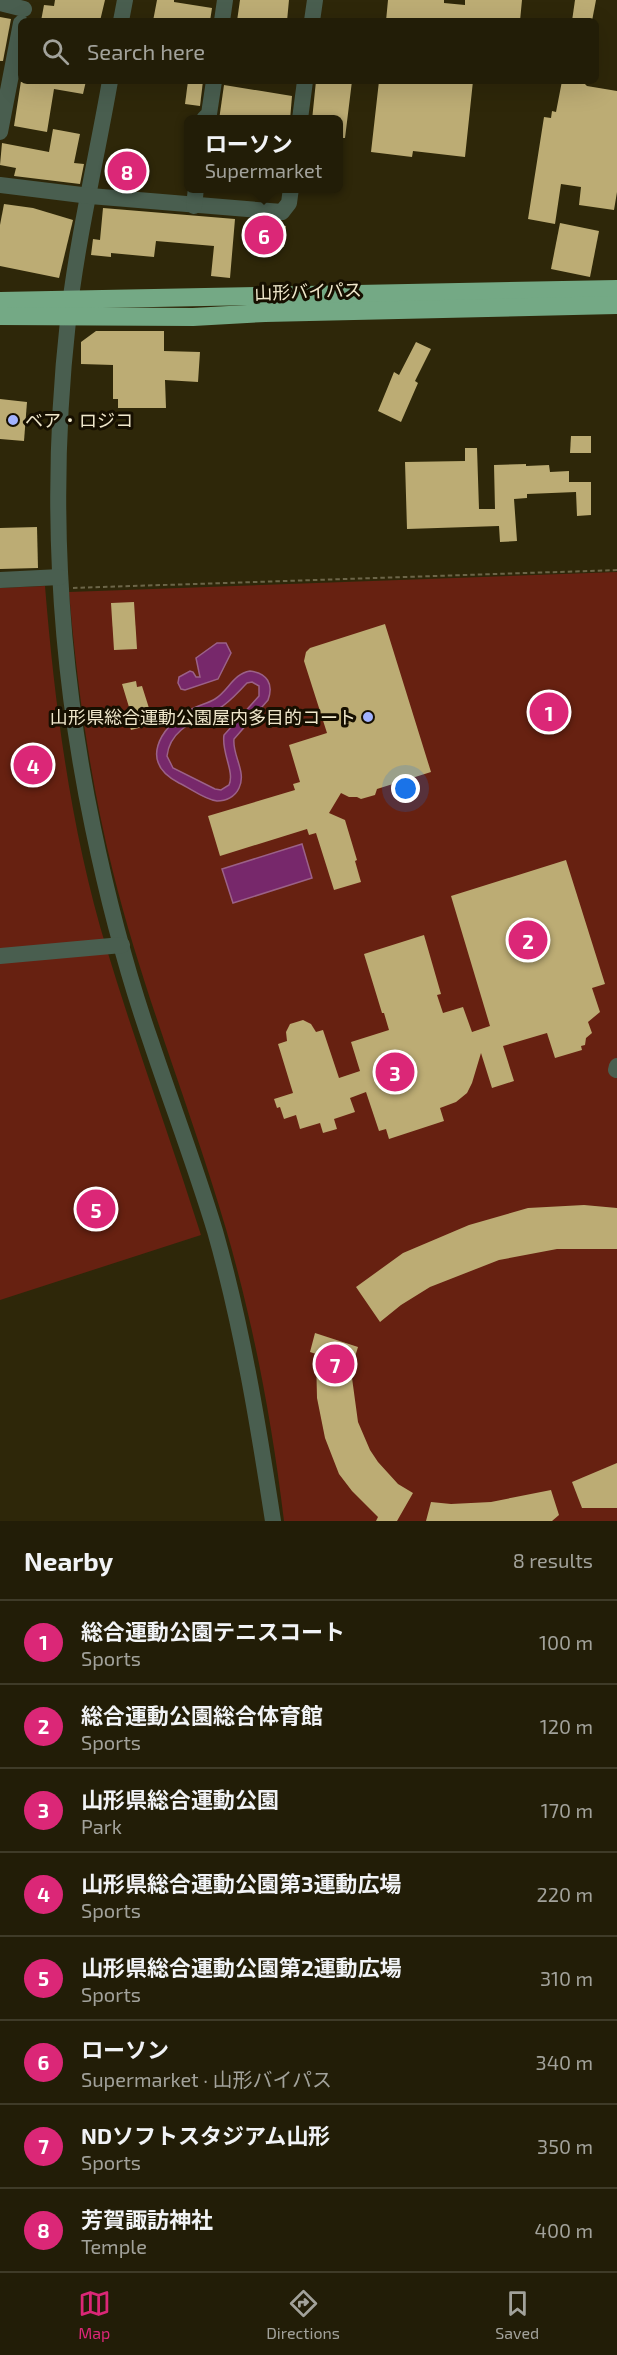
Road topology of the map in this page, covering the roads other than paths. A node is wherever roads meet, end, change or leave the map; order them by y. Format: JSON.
{"nodes":[{"id":1,"x":125,"y":0,"type":"edge"},
{"id":2,"x":225,"y":0,"type":"edge"},
{"id":3,"x":315,"y":0,"type":"edge"},
{"id":4,"x":0,"y":3,"type":"edge"},
{"id":5,"x":23,"y":13,"type":"edge"},
{"id":6,"x":122,"y":18,"type":"edge"},
{"id":7,"x":222,"y":18,"type":"edge"},
{"id":8,"x":312,"y":18,"type":"edge"},
{"id":9,"x":18,"y":35,"type":"edge"},
{"id":10,"x":109,"y":84,"type":"edge"},
{"id":11,"x":214,"y":84,"type":"edge"},
{"id":12,"x":305,"y":84,"type":"edge"},
{"id":13,"x":4,"y":96,"type":"edge"},
{"id":14,"x":208,"y":115,"type":"edge"},
{"id":15,"x":301,"y":115,"type":"edge"},
{"id":16,"x":0,"y":132,"type":"edge"},
{"id":17,"x":0,"y":185,"type":"edge"},
{"id":18,"x":196,"y":193,"type":"edge"},
{"id":19,"x":290,"y":193,"type":"edge"},
{"id":20,"x":90,"y":196,"type":"junction"},
{"id":21,"x":194,"y":206,"type":"junction"},
{"id":22,"x":617,"y":289,"type":"edge"},
{"id":23,"x":0,"y":301,"type":"edge"},
{"id":24,"x":617,"y":305,"type":"edge"},
{"id":25,"x":70,"y":309,"type":"junction"},
{"id":26,"x":0,"y":316,"type":"edge"},
{"id":27,"x":0,"y":580,"type":"edge"},
{"id":28,"x":61,"y":582,"type":"junction"},
{"id":29,"x":122,"y":945,"type":"junction"},
{"id":30,"x":0,"y":956,"type":"edge"},
{"id":31,"x":273,"y":1521,"type":"edge"}],
"edges":[{"from":1,"to":6,"type":"street"},
{"from":2,"to":7,"type":"street"},
{"from":3,"to":8,"type":"street"},
{"from":4,"to":5,"type":"street"},
{"from":9,"to":13,"type":"street"},
{"from":10,"to":20,"type":"street"},
{"from":11,"to":14,"type":"street"},
{"from":12,"to":15,"type":"street"},
{"from":13,"to":16,"type":"street"},
{"from":17,"to":20,"type":"street"},
{"from":18,"to":21,"type":"street"},
{"from":19,"to":21,"type":"street"},
{"from":20,"to":21,"type":"street"},
{"from":20,"to":25,"type":"street"},
{"from":22,"to":25,"type":"highway","name":"山形バイパス"},
{"from":23,"to":25,"type":"highway","name":"山形バイパス"},
{"from":24,"to":25,"type":"highway","name":"山形バイパス"},
{"from":25,"to":26,"type":"highway","name":"山形バイパス"},
{"from":25,"to":28,"type":"street"},
{"from":27,"to":28,"type":"street"},
{"from":28,"to":29,"type":"street"},
{"from":29,"to":30,"type":"street"},
{"from":29,"to":31,"type":"street"}]}
